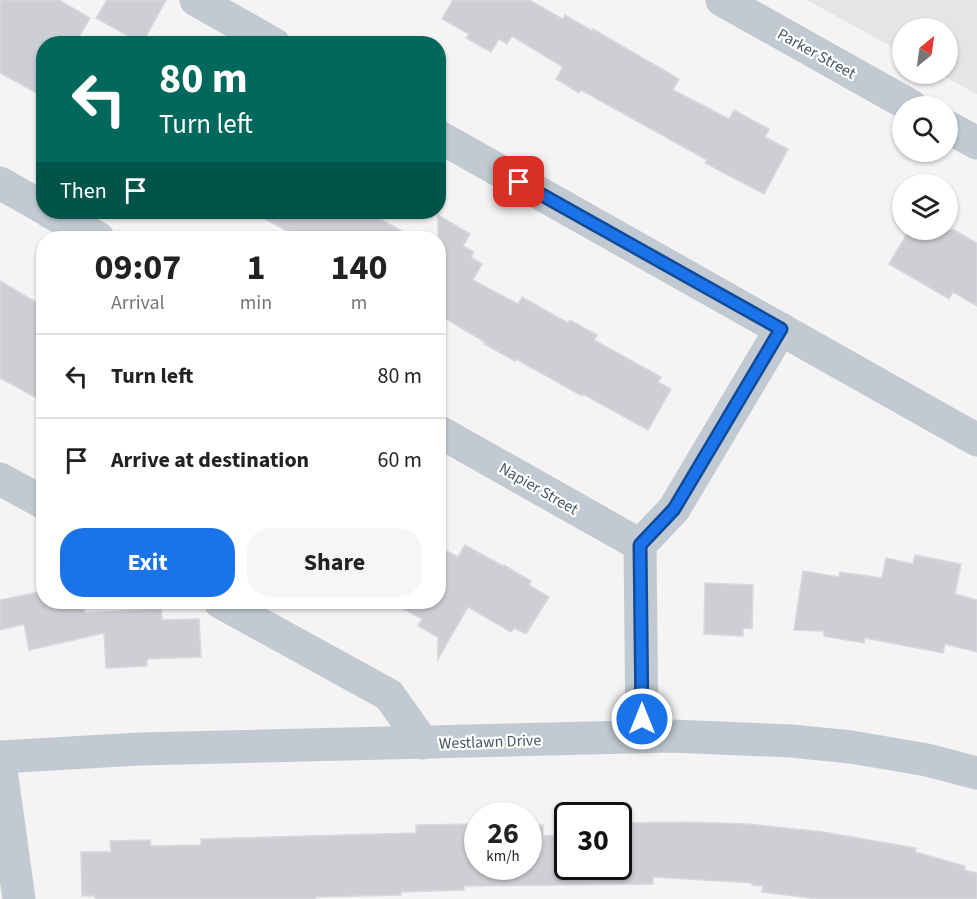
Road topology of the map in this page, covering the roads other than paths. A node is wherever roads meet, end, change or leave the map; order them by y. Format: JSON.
{"nodes":[{"id":1,"x":196,"y":0,"type":"edge"},
{"id":2,"x":722,"y":0,"type":"edge"},
{"id":3,"x":260,"y":36,"type":"edge"},
{"id":4,"x":893,"y":96,"type":"edge"},
{"id":5,"x":958,"y":133,"type":"edge"},
{"id":6,"x":446,"y":141,"type":"edge"},
{"id":7,"x":977,"y":143,"type":"edge"},
{"id":8,"x":0,"y":183,"type":"edge"},
{"id":9,"x":36,"y":203,"type":"edge"},
{"id":10,"x":63,"y":219,"type":"edge"},
{"id":11,"x":85,"y":231,"type":"edge"},
{"id":12,"x":781,"y":329,"type":"junction"},
{"id":13,"x":446,"y":436,"type":"edge"},
{"id":14,"x":977,"y":440,"type":"edge"},
{"id":15,"x":0,"y":479,"type":"edge"},
{"id":16,"x":36,"y":499,"type":"edge"},
{"id":17,"x":640,"y":545,"type":"junction"},
{"id":18,"x":233,"y":609,"type":"edge"},
{"id":19,"x":642,"y":736,"type":"junction"},
{"id":20,"x":423,"y":743,"type":"junction"},
{"id":21,"x":0,"y":757,"type":"edge"},
{"id":22,"x":0,"y":763,"type":"edge"},
{"id":23,"x":977,"y":773,"type":"edge"},
{"id":24,"x":19,"y":899,"type":"edge"}],
"edges":[{"from":1,"to":3,"type":"street"},
{"from":2,"to":4,"type":"street","name":"Parker Street"},
{"from":5,"to":7,"type":"street"},
{"from":6,"to":12,"type":"street"},
{"from":8,"to":9,"type":"street"},
{"from":10,"to":11,"type":"street"},
{"from":12,"to":14,"type":"street"},
{"from":12,"to":17,"type":"street"},
{"from":13,"to":17,"type":"street","name":"Napier Street"},
{"from":15,"to":16,"type":"street"},
{"from":17,"to":19,"type":"street"},
{"from":18,"to":20,"type":"street"},
{"from":19,"to":20,"type":"street","name":"Westlawn Drive"},
{"from":19,"to":23,"type":"street","name":"Westlawn Drive"},
{"from":20,"to":21,"type":"street","name":"Westlawn Drive"},
{"from":22,"to":24,"type":"street"}]}
